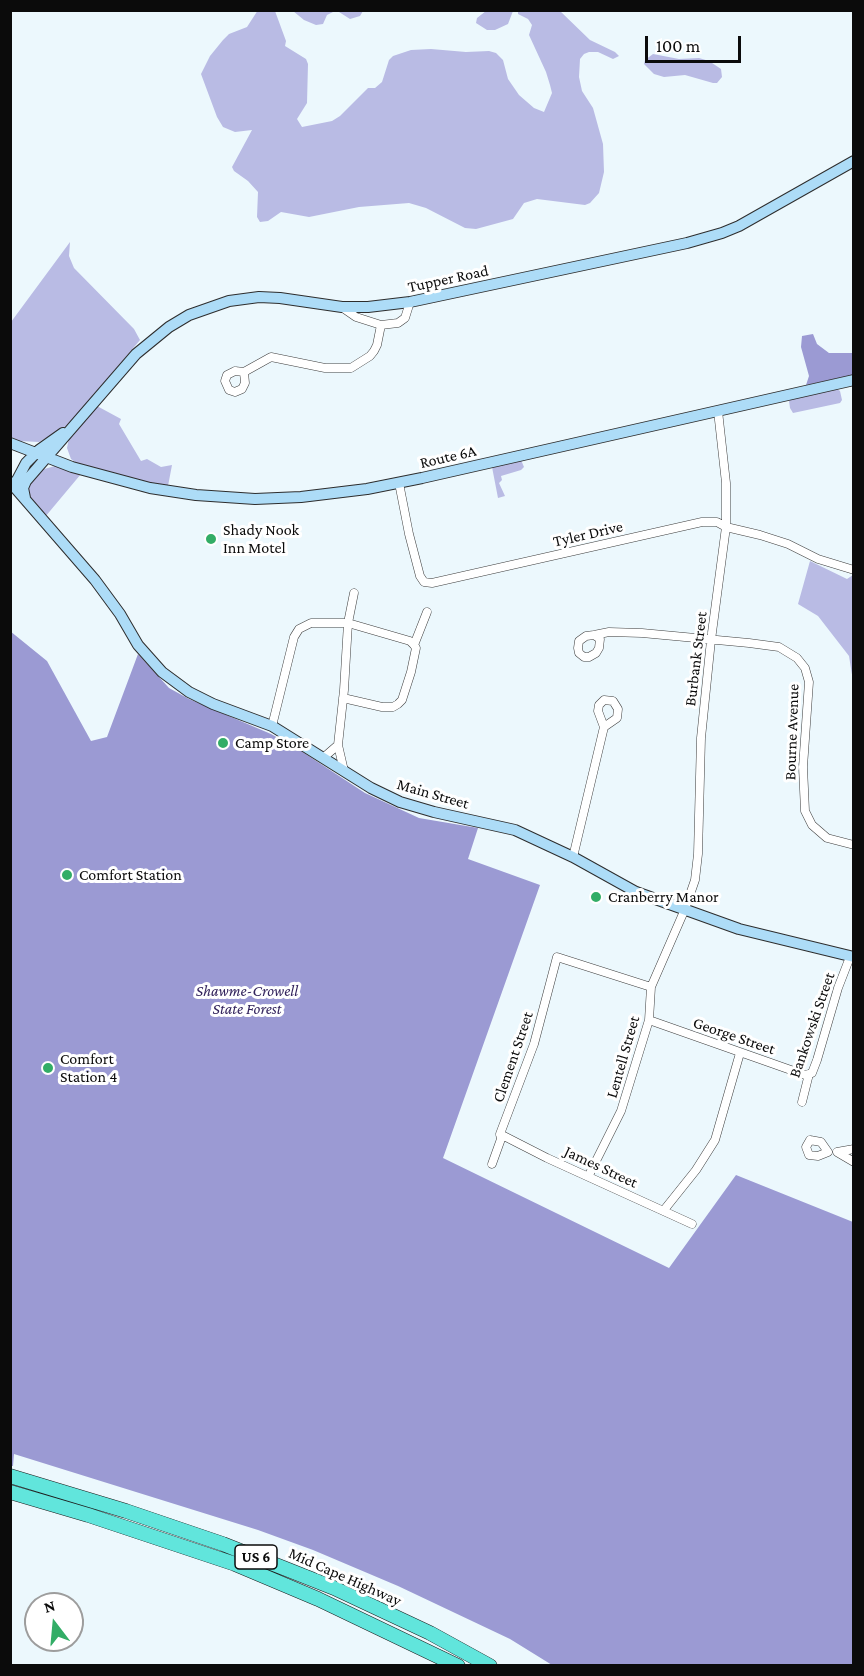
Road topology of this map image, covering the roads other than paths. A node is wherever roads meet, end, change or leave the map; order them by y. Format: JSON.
{"nodes":[{"id":1,"x":854,"y":161,"type":"edge"},
{"id":2,"x":410,"y":303,"type":"junction"},
{"id":3,"x":342,"y":307,"type":"junction"},
{"id":4,"x":381,"y":325,"type":"junction"},
{"id":5,"x":244,"y":372,"type":"dead end"},
{"id":6,"x":854,"y":380,"type":"edge"},
{"id":7,"x":718,"y":411,"type":"junction"},
{"id":8,"x":73,"y":426,"type":"junction"},
{"id":9,"x":65,"y":437,"type":"junction"},
{"id":10,"x":10,"y":443,"type":"edge"},
{"id":11,"x":35,"y":453,"type":"junction"},
{"id":12,"x":46,"y":458,"type":"junction"},
{"id":13,"x":72,"y":467,"type":"junction"},
{"id":14,"x":10,"y":482,"type":"edge"},
{"id":15,"x":399,"y":483,"type":"junction"},
{"id":16,"x":22,"y":495,"type":"junction"},
{"id":17,"x":726,"y":527,"type":"junction"},
{"id":18,"x":854,"y":570,"type":"edge"},
{"id":19,"x":354,"y":593,"type":"dead end"},
{"id":20,"x":427,"y":612,"type":"dead end"},
{"id":21,"x":348,"y":623,"type":"junction"},
{"id":22,"x":594,"y":635,"type":"dead end"},
{"id":23,"x":711,"y":640,"type":"junction"},
{"id":24,"x":414,"y":645,"type":"junction"},
{"id":25,"x":343,"y":698,"type":"junction"},
{"id":26,"x":272,"y":726,"type":"junction"},
{"id":27,"x":604,"y":727,"type":"dead end"},
{"id":28,"x":338,"y":745,"type":"junction"},
{"id":29,"x":322,"y":758,"type":"junction"},
{"id":30,"x":344,"y":771,"type":"junction"},
{"id":31,"x":854,"y":845,"type":"edge"},
{"id":32,"x":573,"y":857,"type":"junction"},
{"id":33,"x":685,"y":909,"type":"junction"},
{"id":34,"x":852,"y":957,"type":"edge"},
{"id":35,"x":651,"y":987,"type":"junction"},
{"id":36,"x":649,"y":1020,"type":"junction"},
{"id":37,"x":740,"y":1053,"type":"junction"},
{"id":38,"x":809,"y":1074,"type":"junction"},
{"id":39,"x":802,"y":1102,"type":"dead end"},
{"id":40,"x":500,"y":1134,"type":"junction"},
{"id":41,"x":854,"y":1149,"type":"edge"},
{"id":42,"x":854,"y":1162,"type":"edge"},
{"id":43,"x":492,"y":1164,"type":"dead end"},
{"id":44,"x":589,"y":1175,"type":"junction"},
{"id":45,"x":664,"y":1210,"type":"junction"},
{"id":46,"x":692,"y":1224,"type":"dead end"},
{"id":47,"x":10,"y":1476,"type":"edge"},
{"id":48,"x":10,"y":1492,"type":"edge"},
{"id":49,"x":458,"y":1665,"type":"edge"},
{"id":50,"x":490,"y":1665,"type":"edge"}],
"edges":[{"from":1,"to":2,"type":"main road","name":"Tupper Road"},
{"from":2,"to":3,"type":"main road","name":"Tupper Road"},
{"from":2,"to":4,"type":"street"},
{"from":3,"to":4,"type":"street"},
{"from":3,"to":8,"type":"main road","name":"Tupper Road"},
{"from":4,"to":5,"type":"street"},
{"from":6,"to":7,"type":"main road","name":"Route 6A"},
{"from":7,"to":15,"type":"main road","name":"Route 6A"},
{"from":7,"to":17,"type":"street","name":"Burbank Street"},
{"from":8,"to":9,"type":"main road","name":"Tupper Road"},
{"from":8,"to":11,"type":"main road","name":"Tupper Road"},
{"from":9,"to":12,"type":"main road","name":"Tupper Road"},
{"from":9,"to":13,"type":"main road"},
{"from":10,"to":11,"type":"main road","name":"Route 6A"},
{"from":11,"to":12,"type":"main road","name":"Route 6A"},
{"from":11,"to":16,"type":"main road"},
{"from":12,"to":13,"type":"main road","name":"Route 6A"},
{"from":12,"to":16,"type":"main road"},
{"from":13,"to":15,"type":"main road","name":"Route 6A"},
{"from":14,"to":16,"type":"main road","name":"Main Street"},
{"from":15,"to":17,"type":"street","name":"Tyler Drive"},
{"from":16,"to":26,"type":"main road","name":"Main Street"},
{"from":17,"to":18,"type":"street","name":"Tyler Drive"},
{"from":17,"to":23,"type":"street","name":"Burbank Street"},
{"from":19,"to":21,"type":"street"},
{"from":20,"to":24,"type":"street"},
{"from":21,"to":24,"type":"street"},
{"from":21,"to":25,"type":"street"},
{"from":21,"to":26,"type":"street"},
{"from":22,"to":23,"type":"street","name":"Bourne Avenue"},
{"from":23,"to":31,"type":"street","name":"Bourne Avenue"},
{"from":23,"to":33,"type":"street","name":"Burbank Street"},
{"from":24,"to":25,"type":"street"},
{"from":25,"to":28,"type":"street"},
{"from":26,"to":29,"type":"main road","name":"Main Street"},
{"from":27,"to":32,"type":"street"},
{"from":28,"to":29,"type":"street"},
{"from":28,"to":30,"type":"street"},
{"from":29,"to":30,"type":"main road","name":"Main Street"},
{"from":30,"to":32,"type":"main road","name":"Main Street"},
{"from":32,"to":33,"type":"main road","name":"Main Street"},
{"from":33,"to":34,"type":"main road","name":"Main Street"},
{"from":33,"to":35,"type":"street","name":"Lentell Street"},
{"from":34,"to":38,"type":"street","name":"Bankowski Street"},
{"from":35,"to":36,"type":"street","name":"Lentell Street"},
{"from":35,"to":40,"type":"street","name":"Clement Street"},
{"from":36,"to":37,"type":"street","name":"George Street"},
{"from":36,"to":44,"type":"street","name":"Lentell Street"},
{"from":37,"to":38,"type":"street","name":"George Street"},
{"from":37,"to":45,"type":"street"},
{"from":38,"to":39,"type":"street","name":"Bankowski Street"},
{"from":40,"to":43,"type":"street","name":"Clement Street"},
{"from":40,"to":44,"type":"street","name":"James Street"},
{"from":41,"to":42,"type":"street"},
{"from":44,"to":45,"type":"street","name":"James Street"},
{"from":45,"to":46,"type":"street","name":"James Street"},
{"from":47,"to":50,"type":"highway","name":"Mid Cape Highway","number":"US 6"},
{"from":48,"to":49,"type":"highway","name":"Mid Cape Highway","number":"US 6"}]}
